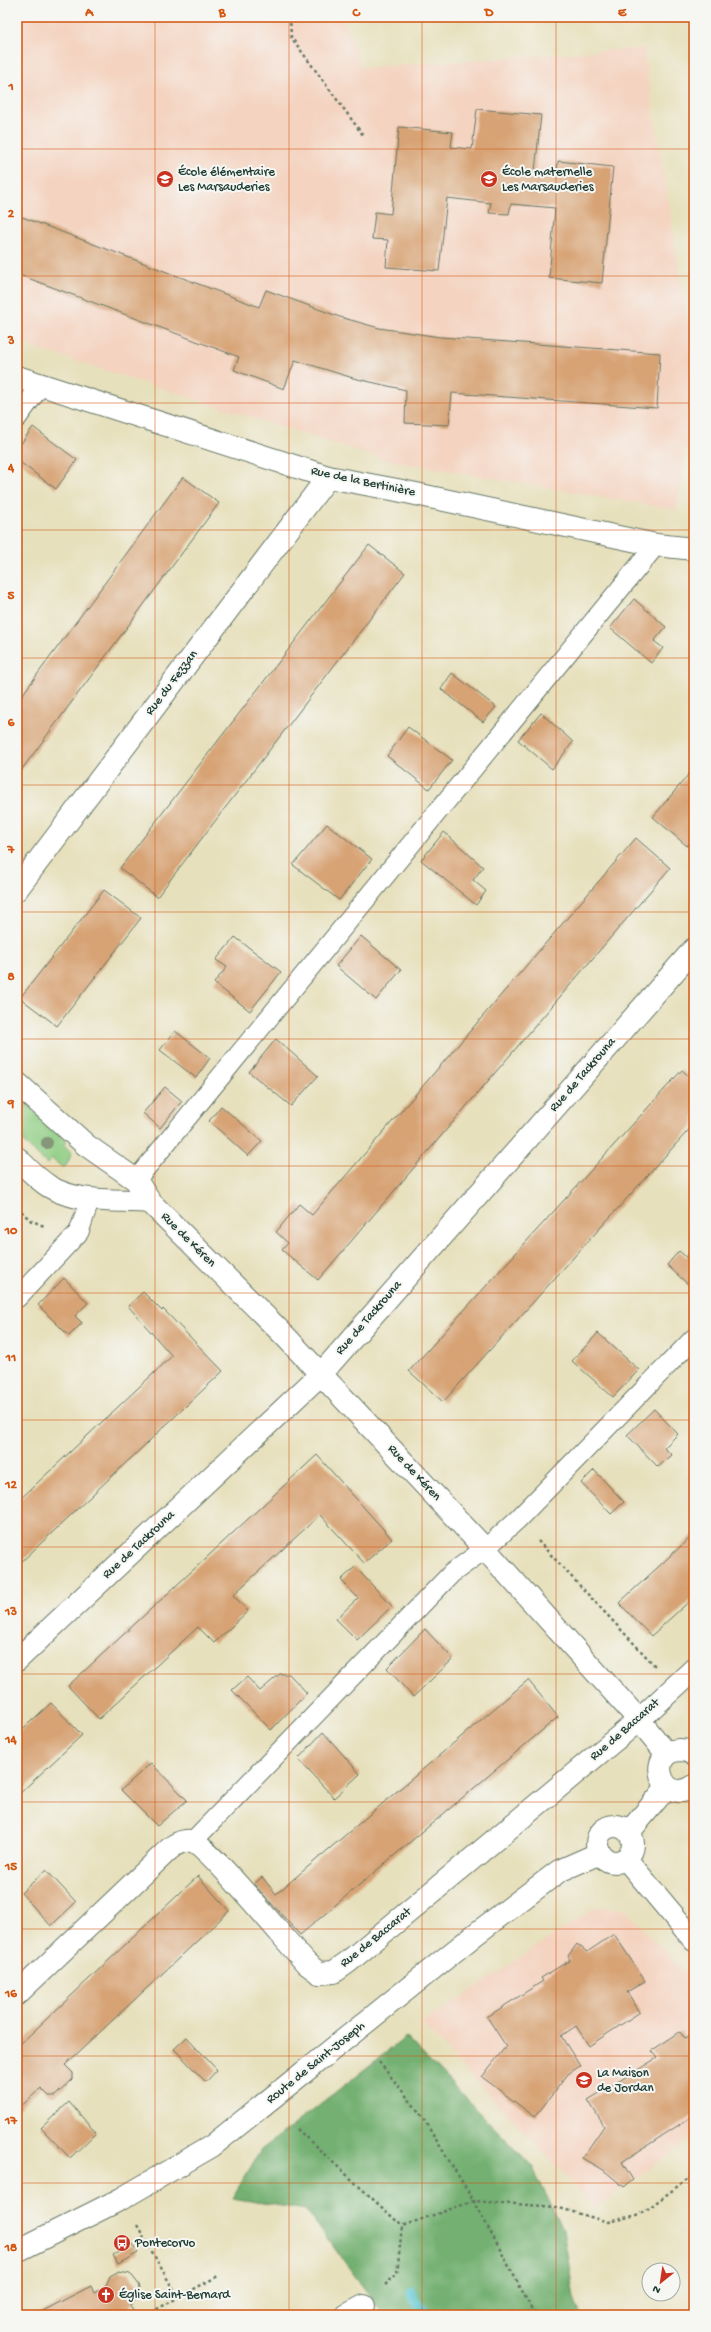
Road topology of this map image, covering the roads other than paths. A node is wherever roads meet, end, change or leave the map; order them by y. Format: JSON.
{"nodes":[{"id":1,"x":17,"y":377,"type":"edge"},
{"id":2,"x":41,"y":385,"type":"junction"},
{"id":3,"x":17,"y":418,"type":"edge"},
{"id":4,"x":328,"y":477,"type":"junction"},
{"id":5,"x":656,"y":545,"type":"junction"},
{"id":6,"x":694,"y":549,"type":"edge"},
{"id":7,"x":17,"y":889,"type":"edge"},
{"id":8,"x":694,"y":949,"type":"edge"},
{"id":9,"x":17,"y":1083,"type":"edge"},
{"id":10,"x":17,"y":1158,"type":"edge"},
{"id":11,"x":136,"y":1180,"type":"junction"},
{"id":12,"x":90,"y":1199,"type":"junction"},
{"id":13,"x":150,"y":1202,"type":"junction"},
{"id":14,"x":17,"y":1298,"type":"edge"},
{"id":15,"x":694,"y":1338,"type":"edge"},
{"id":16,"x":321,"y":1374,"type":"junction"},
{"id":17,"x":485,"y":1549,"type":"junction"},
{"id":18,"x":17,"y":1660,"type":"edge"},
{"id":19,"x":694,"y":1669,"type":"edge"},
{"id":20,"x":639,"y":1720,"type":"junction"},
{"id":21,"x":667,"y":1754,"type":"junction"},
{"id":22,"x":694,"y":1755,"type":"edge"},
{"id":23,"x":667,"y":1786,"type":"junction"},
{"id":24,"x":694,"y":1786,"type":"edge"},
{"id":25,"x":630,"y":1832,"type":"junction"},
{"id":26,"x":193,"y":1841,"type":"junction"},
{"id":27,"x":600,"y":1853,"type":"junction"},
{"id":28,"x":626,"y":1859,"type":"junction"},
{"id":29,"x":694,"y":1940,"type":"edge"},
{"id":30,"x":17,"y":1994,"type":"edge"},
{"id":31,"x":17,"y":2251,"type":"edge"}],
"edges":[{"from":1,"to":2,"type":"street","name":"Rue de la Bertinière"},
{"from":2,"to":3,"type":"lane"},
{"from":2,"to":4,"type":"street","name":"Rue de la Bertinière"},
{"from":4,"to":5,"type":"street","name":"Rue de la Bertinière"},
{"from":4,"to":7,"type":"street","name":"Rue du Fezzan"},
{"from":5,"to":6,"type":"street","name":"Rue de la Bertinière"},
{"from":5,"to":11,"type":"lane"},
{"from":8,"to":16,"type":"street","name":"Rue de Tackrouna"},
{"from":9,"to":11,"type":"street","name":"Rue de Kéren"},
{"from":10,"to":12,"type":"street","name":"Rue de Kéren"},
{"from":11,"to":13,"type":"street","name":"Rue de Kéren"},
{"from":12,"to":13,"type":"street","name":"Rue de Kéren"},
{"from":12,"to":14,"type":"lane"},
{"from":13,"to":16,"type":"street","name":"Rue de Kéren"},
{"from":15,"to":17,"type":"lane"},
{"from":16,"to":17,"type":"street","name":"Rue de Kéren"},
{"from":16,"to":18,"type":"street","name":"Rue de Tackrouna"},
{"from":17,"to":20,"type":"street","name":"Rue de Kéren"},
{"from":17,"to":26,"type":"lane"},
{"from":19,"to":20,"type":"street","name":"Rue de Baccarat"},
{"from":20,"to":21,"type":"street","name":"Rue de Kéren"},
{"from":20,"to":26,"type":"street","name":"Rue de Baccarat"},
{"from":21,"to":22,"type":"street"},
{"from":21,"to":23,"type":"street"},
{"from":23,"to":24,"type":"street"},
{"from":23,"to":25,"type":"street"},
{"from":25,"to":27,"type":"street"},
{"from":25,"to":28,"type":"street"},
{"from":26,"to":30,"type":"street"},
{"from":27,"to":28,"type":"street"},
{"from":27,"to":31,"type":"street","name":"Route de Saint-Joseph"},
{"from":28,"to":29,"type":"street"}]}
